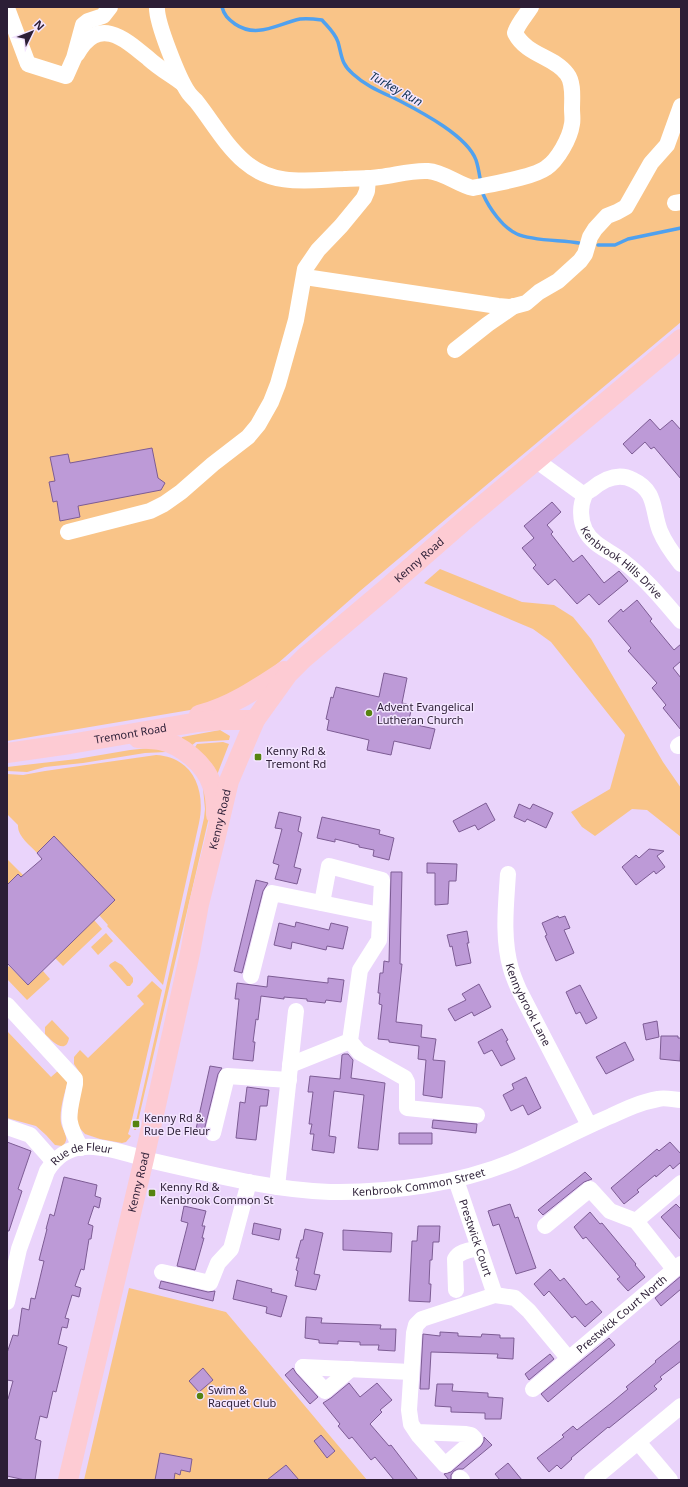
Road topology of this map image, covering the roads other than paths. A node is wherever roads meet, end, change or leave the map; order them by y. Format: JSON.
{"nodes":[{"id":1,"x":110,"y":7,"type":"edge"},
{"id":2,"x":158,"y":7,"type":"edge"},
{"id":3,"x":531,"y":7,"type":"edge"},
{"id":4,"x":7,"y":8,"type":"edge"},
{"id":5,"x":74,"y":58,"type":"junction"},
{"id":6,"x":183,"y":84,"type":"junction"},
{"id":7,"x":681,"y":106,"type":"edge"},
{"id":8,"x":368,"y":178,"type":"junction"},
{"id":9,"x":305,"y":277,"type":"junction"},
{"id":10,"x":514,"y":306,"type":"junction"},
{"id":11,"x":681,"y":339,"type":"edge"},
{"id":12,"x":455,"y":350,"type":"dead end"},
{"id":13,"x":537,"y":461,"type":"junction"},
{"id":14,"x":584,"y":495,"type":"junction"},
{"id":15,"x":68,"y":532,"type":"dead end"},
{"id":16,"x":681,"y":564,"type":"edge"},
{"id":17,"x":681,"y":621,"type":"edge"},
{"id":18,"x":304,"y":658,"type":"junction"},
{"id":19,"x":255,"y":720,"type":"junction"},
{"id":20,"x":97,"y":739,"type":"junction"},
{"id":21,"x":7,"y":753,"type":"edge"},
{"id":22,"x":215,"y":840,"type":"junction"},
{"id":23,"x":508,"y":874,"type":"dead end"},
{"id":24,"x":322,"y":903,"type":"junction"},
{"id":25,"x":380,"y":915,"type":"junction"},
{"id":26,"x":252,"y":976,"type":"dead end"},
{"id":27,"x":7,"y":1006,"type":"edge"},
{"id":28,"x":296,"y":1012,"type":"dead end"},
{"id":29,"x":350,"y":1041,"type":"junction"},
{"id":30,"x":289,"y":1072,"type":"junction"},
{"id":31,"x":681,"y":1100,"type":"edge"},
{"id":32,"x":477,"y":1115,"type":"dead end"},
{"id":33,"x":589,"y":1125,"type":"junction"},
{"id":34,"x":7,"y":1127,"type":"edge"},
{"id":35,"x":213,"y":1133,"type":"dead end"},
{"id":36,"x":81,"y":1148,"type":"junction"},
{"id":37,"x":144,"y":1159,"type":"junction"},
{"id":38,"x":53,"y":1161,"type":"junction"},
{"id":39,"x":456,"y":1180,"type":"junction"},
{"id":40,"x":249,"y":1182,"type":"junction"},
{"id":41,"x":681,"y":1183,"type":"edge"},
{"id":42,"x":277,"y":1187,"type":"junction"},
{"id":43,"x":636,"y":1221,"type":"junction"},
{"id":44,"x":546,"y":1226,"type":"dead end"},
{"id":45,"x":479,"y":1248,"type":"junction"},
{"id":46,"x":678,"y":1266,"type":"edge"},
{"id":47,"x":162,"y":1272,"type":"dead end"},
{"id":48,"x":456,"y":1290,"type":"dead end"},
{"id":49,"x":496,"y":1296,"type":"junction"},
{"id":50,"x":7,"y":1302,"type":"edge"},
{"id":51,"x":568,"y":1358,"type":"junction"},
{"id":52,"x":351,"y":1369,"type":"junction"},
{"id":53,"x":411,"y":1372,"type":"junction"},
{"id":54,"x":533,"y":1389,"type":"dead end"},
{"id":55,"x":681,"y":1406,"type":"edge"},
{"id":56,"x":417,"y":1432,"type":"junction"},
{"id":57,"x":638,"y":1442,"type":"junction"},
{"id":58,"x":68,"y":1480,"type":"edge"},
{"id":59,"x":592,"y":1480,"type":"edge"},
{"id":60,"x":670,"y":1480,"type":"edge"}],
"edges":[{"from":1,"to":5,"type":"street"},
{"from":2,"to":6,"type":"street"},
{"from":3,"to":8,"type":"street"},
{"from":4,"to":5,"type":"street"},
{"from":5,"to":6,"type":"street"},
{"from":6,"to":8,"type":"street"},
{"from":7,"to":10,"type":"street"},
{"from":8,"to":9,"type":"street"},
{"from":9,"to":10,"type":"street"},
{"from":9,"to":15,"type":"street"},
{"from":10,"to":12,"type":"street"},
{"from":11,"to":13,"type":"main road","name":"Kenny Road"},
{"from":13,"to":14,"type":"street"},
{"from":13,"to":18,"type":"main road","name":"Kenny Road"},
{"from":14,"to":16,"type":"street"},
{"from":14,"to":17,"type":"street","name":"Kenbrook Hills Drive"},
{"from":18,"to":19,"type":"main road","name":"Kenny Road"},
{"from":18,"to":20,"type":"main road"},
{"from":19,"to":20,"type":"main road","name":"Tremont Road"},
{"from":19,"to":22,"type":"main road","name":"Kenny Road"},
{"from":20,"to":21,"type":"main road","name":"Tremont Road"},
{"from":20,"to":22,"type":"main road"},
{"from":22,"to":37,"type":"main road","name":"Kenny Road"},
{"from":23,"to":33,"type":"street","name":"Kennybrook Lane"},
{"from":24,"to":25,"type":"street"},
{"from":24,"to":25,"type":"street"},
{"from":24,"to":26,"type":"street"},
{"from":25,"to":29,"type":"street"},
{"from":27,"to":36,"type":"street"},
{"from":28,"to":30,"type":"street"},
{"from":29,"to":30,"type":"street"},
{"from":29,"to":32,"type":"street"},
{"from":30,"to":35,"type":"street"},
{"from":30,"to":42,"type":"street"},
{"from":31,"to":33,"type":"street","name":"Kenbrook Common Street"},
{"from":33,"to":39,"type":"street","name":"Kenbrook Common Street"},
{"from":34,"to":38,"type":"street","name":"Rue de Fleur"},
{"from":36,"to":37,"type":"street","name":"Rue de Fleur"},
{"from":36,"to":38,"type":"street","name":"Rue de Fleur"},
{"from":37,"to":40,"type":"street","name":"Kenbrook Common Street"},
{"from":37,"to":58,"type":"main road","name":"Kenny Road"},
{"from":38,"to":50,"type":"street"},
{"from":39,"to":42,"type":"street","name":"Kenbrook Common Street"},
{"from":39,"to":45,"type":"street","name":"Prestwick Court"},
{"from":40,"to":42,"type":"street","name":"Kenbrook Common Street"},
{"from":40,"to":47,"type":"street"},
{"from":41,"to":43,"type":"street"},
{"from":43,"to":44,"type":"street"},
{"from":43,"to":46,"type":"street","name":"Prestwick Court North"},
{"from":45,"to":48,"type":"street"},
{"from":45,"to":49,"type":"street","name":"Prestwick Court"},
{"from":46,"to":51,"type":"street","name":"Prestwick Court North"},
{"from":49,"to":51,"type":"street","name":"Prestwick Court North"},
{"from":49,"to":53,"type":"street"},
{"from":51,"to":54,"type":"street","name":"Prestwick Court North"},
{"from":52,"to":52,"type":"street"},
{"from":52,"to":53,"type":"street"},
{"from":53,"to":56,"type":"street"},
{"from":55,"to":57,"type":"street"},
{"from":56,"to":56,"type":"street"},
{"from":57,"to":59,"type":"street"},
{"from":57,"to":60,"type":"street"}]}
